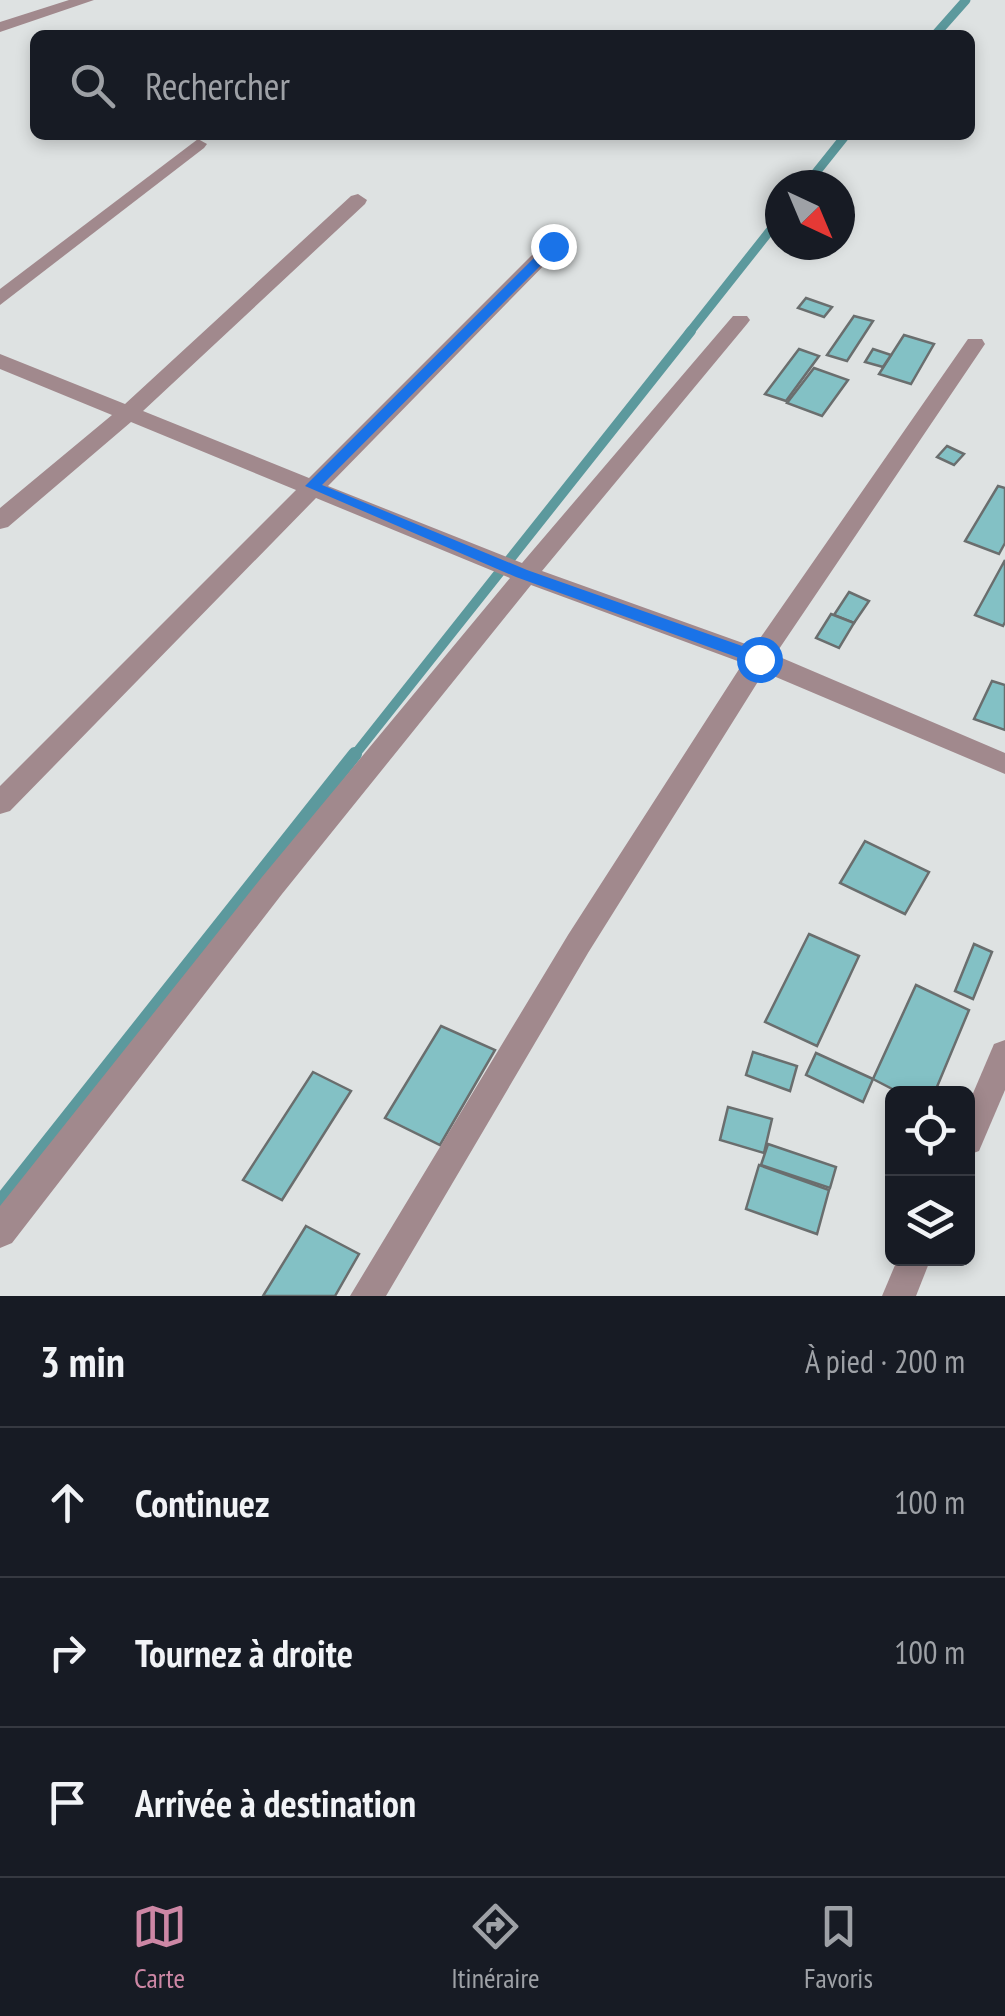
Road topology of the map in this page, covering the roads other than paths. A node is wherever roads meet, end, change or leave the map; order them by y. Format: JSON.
{"nodes":[{"id":1,"x":86,"y":0,"type":"edge"},
{"id":2,"x":0,"y":27,"type":"edge"},
{"id":3,"x":198,"y":144,"type":"dead end"},
{"id":4,"x":358,"y":200,"type":"dead end"},
{"id":5,"x":553,"y":246,"type":"dead end"},
{"id":6,"x":0,"y":299,"type":"edge"},
{"id":7,"x":740,"y":320,"type":"dead end"},
{"id":8,"x":975,"y":344,"type":"dead end"},
{"id":9,"x":0,"y":361,"type":"edge"},
{"id":10,"x":129,"y":412,"type":"junction"},
{"id":11,"x":312,"y":486,"type":"junction"},
{"id":12,"x":0,"y":521,"type":"edge"},
{"id":13,"x":523,"y":574,"type":"junction"},
{"id":14,"x":759,"y":659,"type":"junction"},
{"id":15,"x":1005,"y":764,"type":"edge"},
{"id":16,"x":0,"y":803,"type":"edge"},
{"id":17,"x":1005,"y":1054,"type":"edge"},
{"id":18,"x":975,"y":1124,"type":"edge"},
{"id":19,"x":0,"y":1232,"type":"edge"},
{"id":20,"x":912,"y":1266,"type":"edge"},
{"id":21,"x":367,"y":1296,"type":"edge"},
{"id":22,"x":899,"y":1296,"type":"edge"}],
"edges":[{"from":1,"to":2,"type":"street"},
{"from":3,"to":6,"type":"street"},
{"from":4,"to":10,"type":"street"},
{"from":5,"to":11,"type":"street"},
{"from":7,"to":13,"type":"street"},
{"from":8,"to":14,"type":"street"},
{"from":9,"to":10,"type":"street"},
{"from":10,"to":11,"type":"street"},
{"from":10,"to":12,"type":"street"},
{"from":11,"to":13,"type":"street"},
{"from":11,"to":16,"type":"street"},
{"from":13,"to":14,"type":"street"},
{"from":13,"to":19,"type":"street"},
{"from":14,"to":15,"type":"street"},
{"from":14,"to":21,"type":"street"},
{"from":17,"to":18,"type":"street"},
{"from":20,"to":22,"type":"street"}]}
